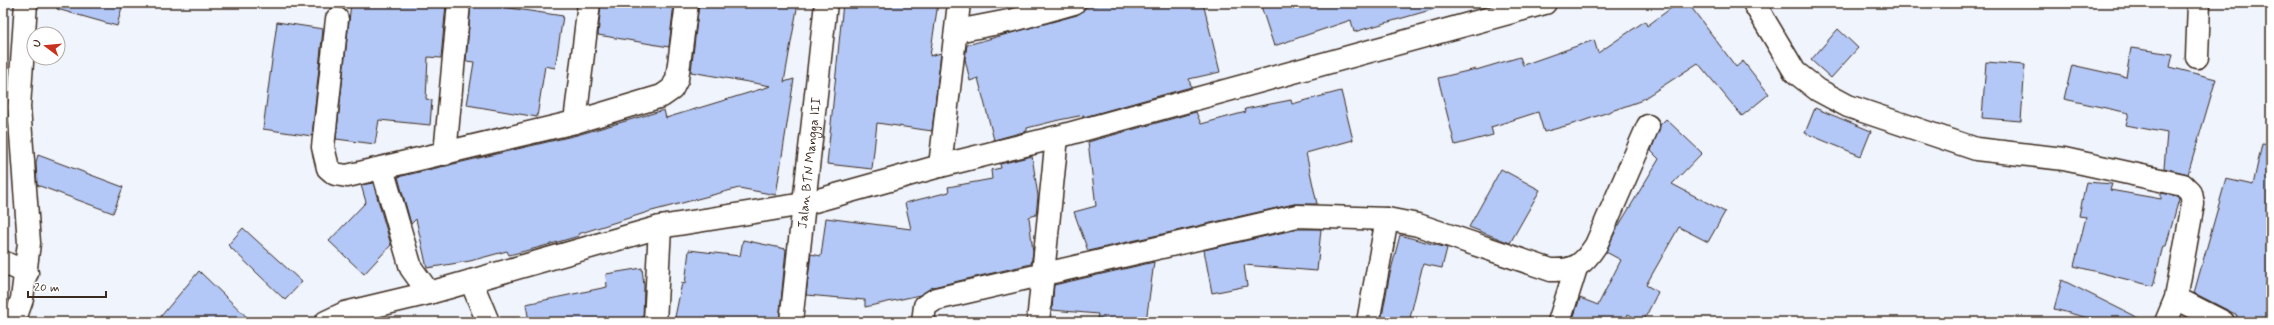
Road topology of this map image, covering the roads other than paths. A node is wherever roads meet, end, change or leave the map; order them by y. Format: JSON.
{"nodes":[{"id":1,"x":26,"y":3,"type":"edge"},
{"id":2,"x":459,"y":3,"type":"edge"},
{"id":3,"x":589,"y":3,"type":"edge"},
{"id":4,"x":687,"y":3,"type":"edge"},
{"id":5,"x":826,"y":3,"type":"edge"},
{"id":6,"x":960,"y":3,"type":"edge"},
{"id":7,"x":1073,"y":3,"type":"edge"},
{"id":8,"x":1545,"y":3,"type":"edge"},
{"id":9,"x":1754,"y":3,"type":"edge"},
{"id":10,"x":2199,"y":3,"type":"edge"},
{"id":11,"x":337,"y":19,"type":"dead end"},
{"id":12,"x":957,"y":31,"type":"junction"},
{"id":13,"x":2197,"y":58,"type":"dead end"},
{"id":14,"x":12,"y":90,"type":"edge"},
{"id":15,"x":575,"y":122,"type":"junction"},
{"id":16,"x":1648,"y":126,"type":"dead end"},
{"id":17,"x":1056,"y":137,"type":"junction"},
{"id":18,"x":445,"y":154,"type":"junction"},
{"id":19,"x":940,"y":166,"type":"junction"},
{"id":20,"x":382,"y":168,"type":"junction"},
{"id":21,"x":804,"y":204,"type":"junction"},
{"id":22,"x":1387,"y":219,"type":"junction"},
{"id":23,"x":660,"y":227,"type":"junction"},
{"id":24,"x":3,"y":262,"type":"edge"},
{"id":25,"x":1576,"y":268,"type":"junction"},
{"id":26,"x":27,"y":273,"type":"junction"},
{"id":27,"x":1044,"y":275,"type":"junction"},
{"id":28,"x":471,"y":281,"type":"junction"},
{"id":29,"x":430,"y":293,"type":"junction"},
{"id":30,"x":2176,"y":298,"type":"junction"},
{"id":31,"x":14,"y":322,"type":"edge"},
{"id":32,"x":326,"y":322,"type":"edge"},
{"id":33,"x":488,"y":322,"type":"edge"},
{"id":34,"x":655,"y":322,"type":"edge"},
{"id":35,"x":791,"y":322,"type":"edge"},
{"id":36,"x":923,"y":322,"type":"edge"},
{"id":37,"x":1038,"y":322,"type":"edge"},
{"id":38,"x":1368,"y":322,"type":"edge"},
{"id":39,"x":1559,"y":322,"type":"edge"},
{"id":40,"x":2166,"y":322,"type":"edge"},
{"id":41,"x":2223,"y":322,"type":"edge"}],
"edges":[{"from":1,"to":14,"type":"street"},
{"from":2,"to":18,"type":"street"},
{"from":3,"to":15,"type":"street"},
{"from":4,"to":15,"type":"street"},
{"from":5,"to":21,"type":"street","name":"Jalan BTN Mangga III"},
{"from":6,"to":12,"type":"street"},
{"from":7,"to":12,"type":"street"},
{"from":8,"to":17,"type":"street"},
{"from":9,"to":30,"type":"street"},
{"from":10,"to":13,"type":"street"},
{"from":11,"to":20,"type":"street"},
{"from":12,"to":19,"type":"street"},
{"from":14,"to":26,"type":"street"},
{"from":15,"to":18,"type":"street"},
{"from":16,"to":25,"type":"street"},
{"from":17,"to":19,"type":"street"},
{"from":17,"to":27,"type":"street"},
{"from":18,"to":20,"type":"street"},
{"from":19,"to":21,"type":"street"},
{"from":20,"to":29,"type":"street"},
{"from":21,"to":23,"type":"street"},
{"from":21,"to":35,"type":"street","name":"Jalan BTN Mangga III"},
{"from":22,"to":25,"type":"street"},
{"from":22,"to":27,"type":"street"},
{"from":22,"to":38,"type":"street"},
{"from":23,"to":28,"type":"street"},
{"from":23,"to":34,"type":"street"},
{"from":24,"to":26,"type":"street"},
{"from":25,"to":39,"type":"street"},
{"from":26,"to":31,"type":"street"},
{"from":27,"to":36,"type":"street"},
{"from":27,"to":37,"type":"street"},
{"from":28,"to":29,"type":"street"},
{"from":28,"to":33,"type":"street"},
{"from":29,"to":32,"type":"street"},
{"from":30,"to":40,"type":"street"},
{"from":30,"to":41,"type":"street"}]}
